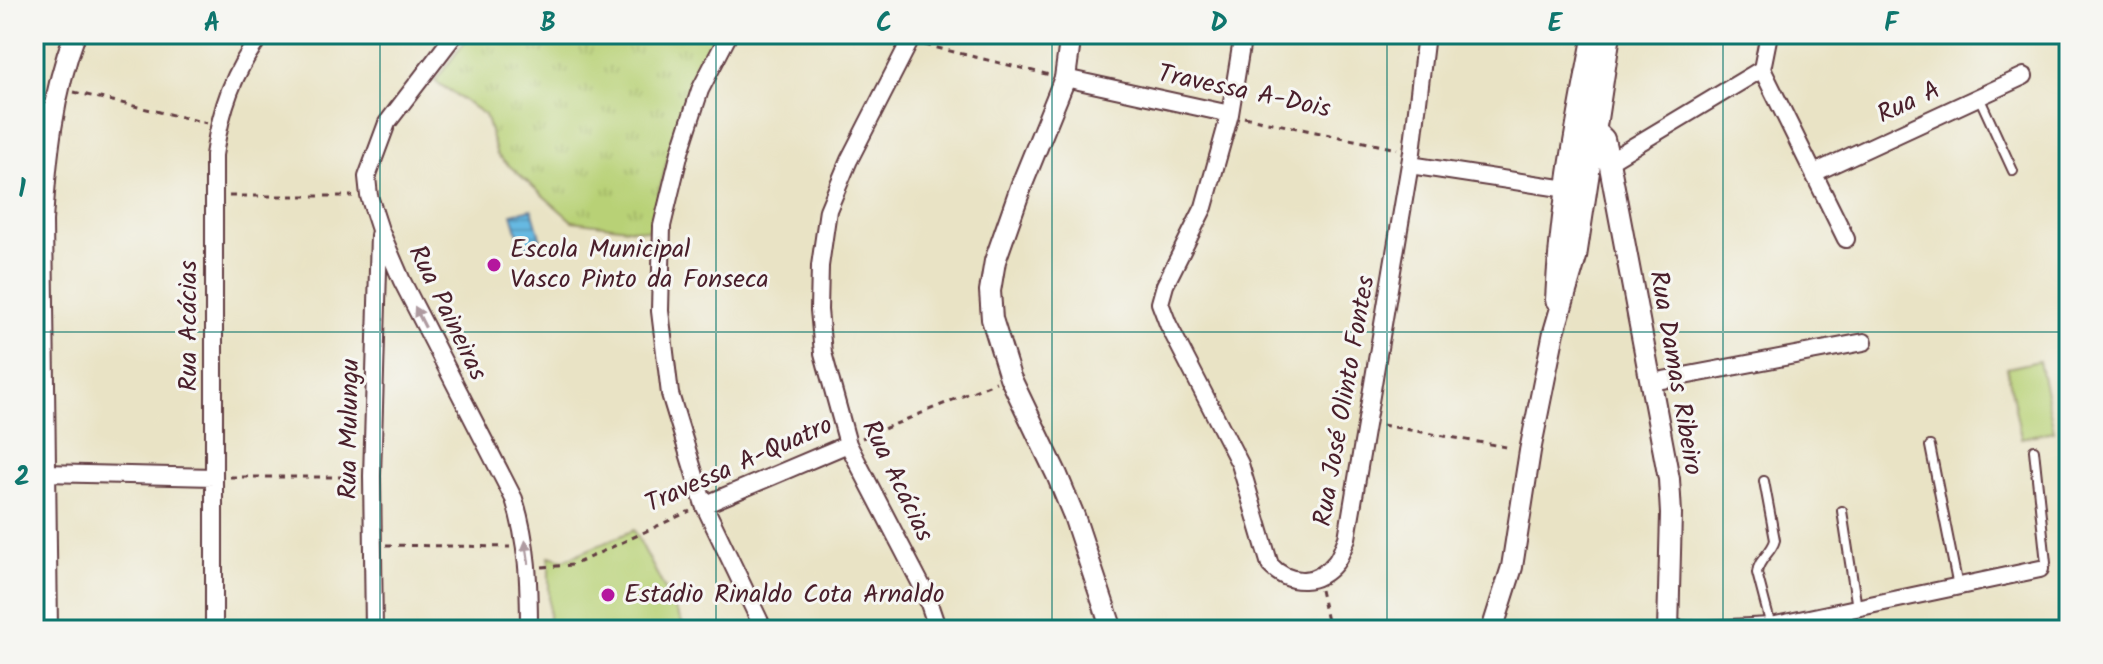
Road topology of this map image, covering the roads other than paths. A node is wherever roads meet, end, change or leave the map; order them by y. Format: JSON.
{"nodes":[{"id":1,"x":75,"y":34,"type":"edge"},
{"id":2,"x":262,"y":34,"type":"edge"},
{"id":3,"x":455,"y":34,"type":"edge"},
{"id":4,"x":729,"y":34,"type":"edge"},
{"id":5,"x":1071,"y":34,"type":"edge"},
{"id":6,"x":1243,"y":34,"type":"edge"},
{"id":7,"x":1426,"y":34,"type":"edge"},
{"id":8,"x":1594,"y":34,"type":"edge"},
{"id":9,"x":1610,"y":34,"type":"edge"},
{"id":10,"x":1769,"y":34,"type":"edge"},
{"id":11,"x":911,"y":38,"type":"edge"},
{"id":12,"x":1762,"y":69,"type":"junction"},
{"id":13,"x":1586,"y":74,"type":"junction"},
{"id":14,"x":2024,"y":76,"type":"dead end"},
{"id":15,"x":1065,"y":78,"type":"junction"},
{"id":16,"x":1979,"y":97,"type":"junction"},
{"id":17,"x":1230,"y":114,"type":"junction"},
{"id":18,"x":1596,"y":130,"type":"junction"},
{"id":19,"x":1411,"y":159,"type":"junction"},
{"id":20,"x":1609,"y":161,"type":"junction"},
{"id":21,"x":2013,"y":171,"type":"dead end"},
{"id":22,"x":1814,"y":173,"type":"junction"},
{"id":23,"x":1567,"y":189,"type":"junction"},
{"id":24,"x":380,"y":230,"type":"junction"},
{"id":25,"x":1846,"y":239,"type":"dead end"},
{"id":26,"x":1576,"y":257,"type":"junction"},
{"id":27,"x":1554,"y":332,"type":"junction"},
{"id":28,"x":1864,"y":342,"type":"dead end"},
{"id":29,"x":1652,"y":382,"type":"junction"},
{"id":30,"x":848,"y":444,"type":"junction"},
{"id":31,"x":1930,"y":446,"type":"dead end"},
{"id":32,"x":2034,"y":450,"type":"dead end"},
{"id":33,"x":44,"y":473,"type":"junction"},
{"id":34,"x":214,"y":477,"type":"junction"},
{"id":35,"x":1764,"y":481,"type":"dead end"},
{"id":36,"x":704,"y":505,"type":"junction"},
{"id":37,"x":1842,"y":511,"type":"dead end"},
{"id":38,"x":2040,"y":569,"type":"joint"},
{"id":39,"x":1958,"y":588,"type":"junction"},
{"id":40,"x":1852,"y":610,"type":"junction"},
{"id":41,"x":1771,"y":626,"type":"junction"},
{"id":42,"x":1668,"y":629,"type":"edge"},
{"id":43,"x":47,"y":630,"type":"edge"},
{"id":44,"x":214,"y":630,"type":"edge"},
{"id":45,"x":374,"y":630,"type":"edge"},
{"id":46,"x":529,"y":630,"type":"edge"},
{"id":47,"x":764,"y":630,"type":"edge"},
{"id":48,"x":938,"y":630,"type":"edge"},
{"id":49,"x":1112,"y":630,"type":"edge"},
{"id":50,"x":1492,"y":630,"type":"edge"},
{"id":51,"x":1851,"y":630,"type":"edge"}],
"edges":[{"from":1,"to":33,"type":"street"},
{"from":2,"to":34,"type":"street","name":"Rua Acácias"},
{"from":3,"to":24,"type":"street","name":"Rua Paineiras"},
{"from":4,"to":36,"type":"street"},
{"from":5,"to":15,"type":"street"},
{"from":6,"to":17,"type":"street"},
{"from":7,"to":19,"type":"street","name":"Rua José Olinto Fontes"},
{"from":8,"to":13,"type":"street"},
{"from":9,"to":18,"type":"street"},
{"from":10,"to":12,"type":"street"},
{"from":11,"to":30,"type":"street","name":"Rua Acácias"},
{"from":12,"to":20,"type":"street"},
{"from":12,"to":22,"type":"street"},
{"from":13,"to":18,"type":"street","name":"Rua Damas Ribeiro"},
{"from":13,"to":23,"type":"street"},
{"from":14,"to":16,"type":"street","name":"Rua A"},
{"from":15,"to":17,"type":"street","name":"Travessa A-Dois"},
{"from":15,"to":49,"type":"street"},
{"from":16,"to":21,"type":"lane"},
{"from":16,"to":22,"type":"street","name":"Rua A"},
{"from":17,"to":19,"type":"street","name":"Rua José Olinto Fontes"},
{"from":18,"to":20,"type":"street","name":"Rua Damas Ribeiro"},
{"from":18,"to":26,"type":"street"},
{"from":19,"to":23,"type":"street"},
{"from":20,"to":29,"type":"street","name":"Rua Damas Ribeiro"},
{"from":22,"to":25,"type":"street"},
{"from":23,"to":26,"type":"street"},
{"from":23,"to":27,"type":"street"},
{"from":24,"to":45,"type":"street","name":"Rua Mulungu"},
{"from":46,"to":24,"type":"street","name":"Rua Paineiras","one_way":true},
{"from":26,"to":27,"type":"street"},
{"from":27,"to":50,"type":"street"},
{"from":28,"to":29,"type":"street"},
{"from":29,"to":42,"type":"street","name":"Rua Damas Ribeiro"},
{"from":30,"to":36,"type":"street","name":"Travessa A-Quatro"},
{"from":30,"to":48,"type":"street","name":"Rua Acácias"},
{"from":31,"to":39,"type":"lane"},
{"from":32,"to":38,"type":"lane"},
{"from":33,"to":34,"type":"street"},
{"from":33,"to":43,"type":"street"},
{"from":34,"to":44,"type":"street","name":"Rua Acácias"},
{"from":35,"to":41,"type":"lane"},
{"from":36,"to":47,"type":"street"},
{"from":37,"to":40,"type":"lane"},
{"from":38,"to":39,"type":"street"},
{"from":39,"to":40,"type":"street"},
{"from":40,"to":41,"type":"street"},
{"from":40,"to":51,"type":"lane"},
{"from":41,"to":42,"type":"street"}]}
